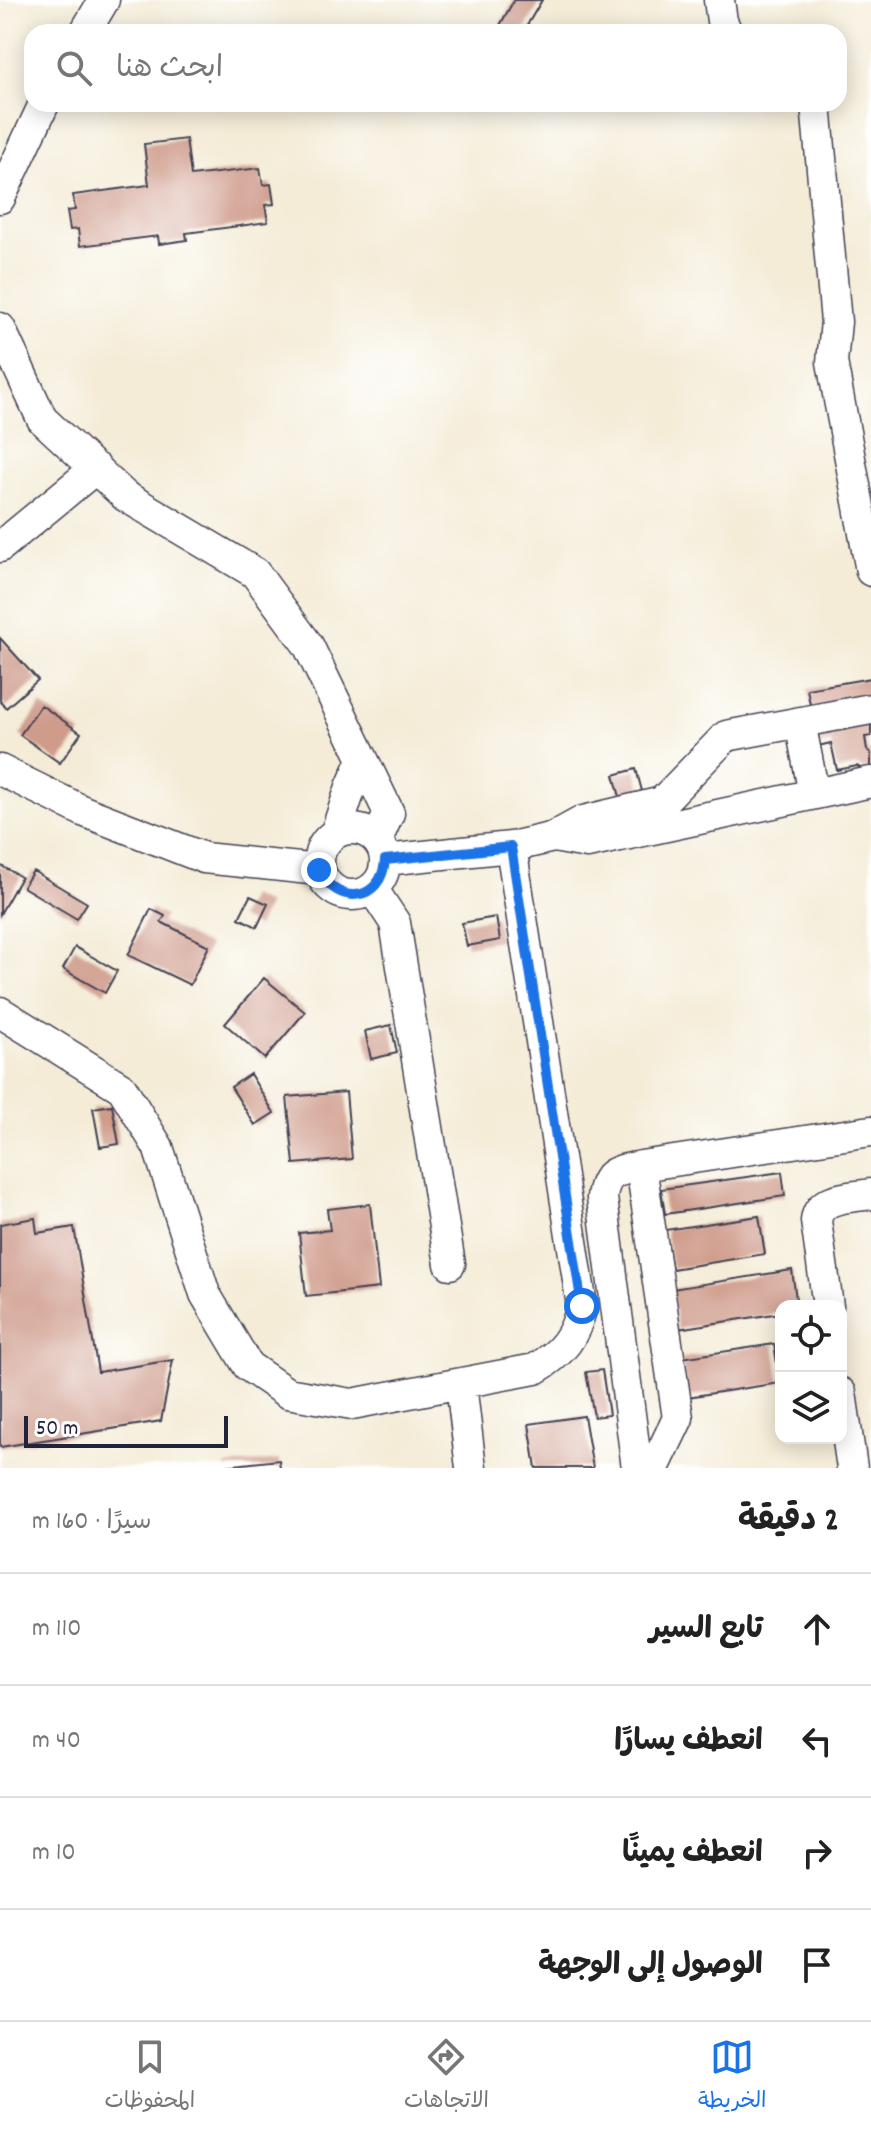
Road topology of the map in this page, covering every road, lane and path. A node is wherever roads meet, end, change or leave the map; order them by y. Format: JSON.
{"nodes":[{"id":1,"x":104,"y":0,"type":"edge"},
{"id":2,"x":719,"y":0,"type":"edge"},
{"id":3,"x":90,"y":24,"type":"edge"},
{"id":4,"x":723,"y":24,"type":"edge"},
{"id":5,"x":40,"y":112,"type":"edge"},
{"id":6,"x":817,"y":112,"type":"edge"},
{"id":7,"x":0,"y":198,"type":"edge"},
{"id":8,"x":0,"y":328,"type":"edge"},
{"id":9,"x":96,"y":468,"type":"junction"},
{"id":10,"x":0,"y":547,"type":"edge"},
{"id":11,"x":871,"y":571,"type":"edge"},
{"id":12,"x":871,"y":709,"type":"edge"},
{"id":13,"x":800,"y":722,"type":"junction"},
{"id":14,"x":363,"y":760,"type":"junction"},
{"id":15,"x":0,"y":770,"type":"edge"},
{"id":16,"x":871,"y":782,"type":"edge"},
{"id":17,"x":814,"y":794,"type":"junction"},
{"id":18,"x":336,"y":832,"type":"junction"},
{"id":19,"x":554,"y":837,"type":"junction"},
{"id":20,"x":511,"y":847,"type":"junction"},
{"id":21,"x":381,"y":850,"type":"junction"},
{"id":22,"x":319,"y":870,"type":"junction"},
{"id":23,"x":372,"y":888,"type":"junction"},
{"id":24,"x":0,"y":1012,"type":"edge"},
{"id":25,"x":871,"y":1131,"type":"edge"},
{"id":26,"x":641,"y":1166,"type":"junction"},
{"id":27,"x":871,"y":1194,"type":"edge"},
{"id":28,"x":450,"y":1264,"type":"dead end"},
{"id":29,"x":827,"y":1300,"type":"edge"},
{"id":30,"x":461,"y":1384,"type":"junction"},
{"id":31,"x":847,"y":1434,"type":"edge"},
{"id":32,"x":471,"y":1468,"type":"edge"},
{"id":33,"x":637,"y":1468,"type":"edge"},
{"id":34,"x":654,"y":1468,"type":"edge"},
{"id":35,"x":852,"y":1468,"type":"edge"}],
"edges":[{"from":1,"to":3,"type":"lane"},
{"from":2,"to":4,"type":"lane"},
{"from":5,"to":7,"type":"lane"},
{"from":6,"to":11,"type":"lane"},
{"from":8,"to":9,"type":"lane"},
{"from":9,"to":10,"type":"lane"},
{"from":9,"to":14,"type":"lane"},
{"from":12,"to":13,"type":"lane"},
{"from":13,"to":17,"type":"lane"},
{"from":13,"to":19,"type":"lane"},
{"from":14,"to":18,"type":"lane"},
{"from":14,"to":21,"type":"lane"},
{"from":15,"to":22,"type":"lane"},
{"from":16,"to":17,"type":"lane"},
{"from":17,"to":19,"type":"lane"},
{"from":18,"to":21,"type":"lane"},
{"from":18,"to":22,"type":"lane"},
{"from":19,"to":20,"type":"lane"},
{"from":20,"to":21,"type":"lane"},
{"from":20,"to":30,"type":"lane"},
{"from":21,"to":23,"type":"lane"},
{"from":22,"to":23,"type":"lane"},
{"from":23,"to":28,"type":"lane"},
{"from":24,"to":30,"type":"lane"},
{"from":25,"to":26,"type":"lane"},
{"from":26,"to":33,"type":"lane"},
{"from":26,"to":34,"type":"lane"},
{"from":27,"to":29,"type":"lane"},
{"from":30,"to":32,"type":"lane"},
{"from":31,"to":35,"type":"lane"}]}
